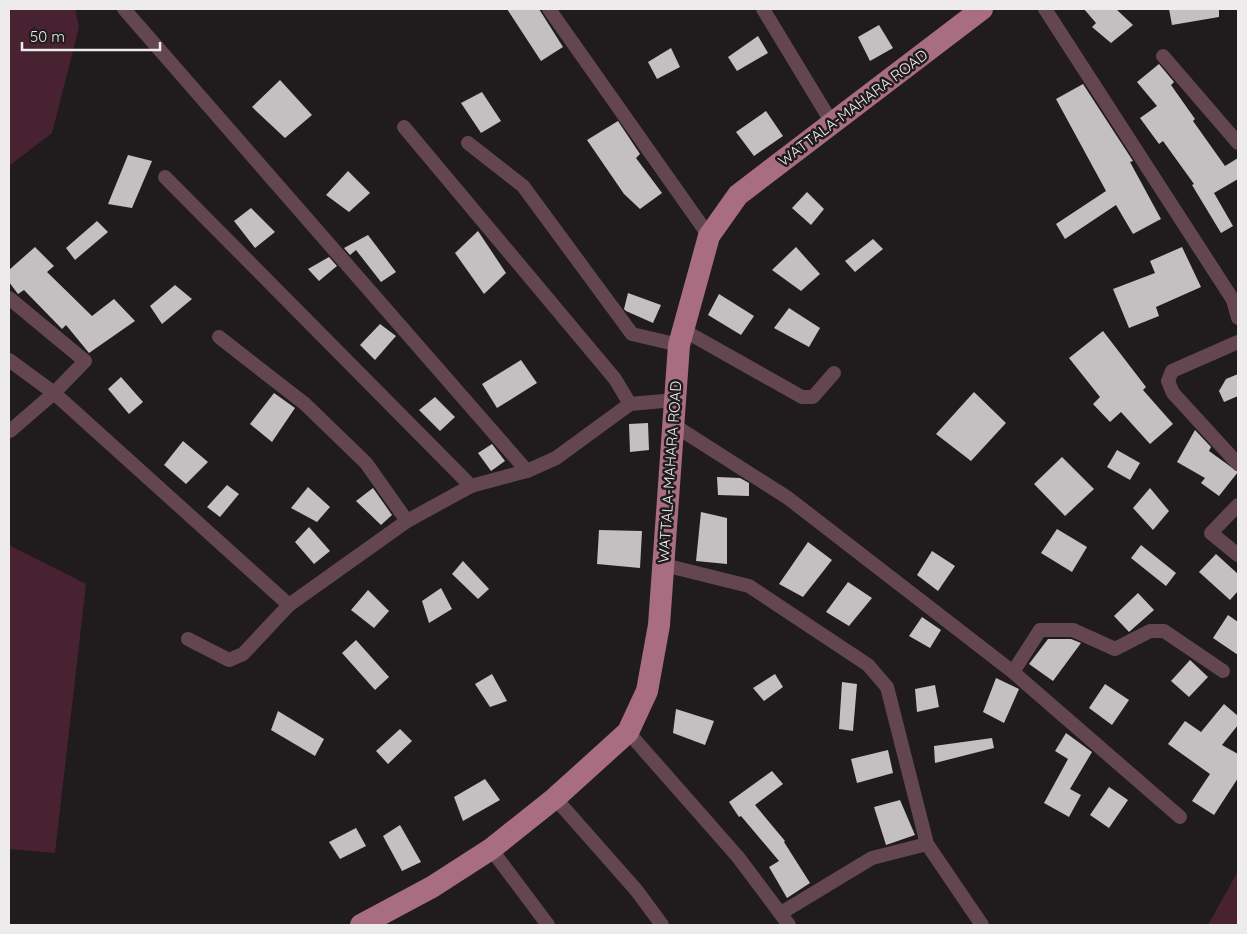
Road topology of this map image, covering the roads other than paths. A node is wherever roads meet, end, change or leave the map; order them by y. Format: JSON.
{"nodes":[{"id":1,"x":124,"y":9,"type":"edge"},
{"id":2,"x":548,"y":9,"type":"edge"},
{"id":3,"x":763,"y":9,"type":"edge"},
{"id":4,"x":980,"y":9,"type":"edge"},
{"id":5,"x":1046,"y":9,"type":"edge"},
{"id":6,"x":1164,"y":56,"type":"dead end"},
{"id":7,"x":832,"y":124,"type":"junction"},
{"id":8,"x":404,"y":127,"type":"dead end"},
{"id":9,"x":468,"y":143,"type":"dead end"},
{"id":10,"x":1238,"y":143,"type":"edge"},
{"id":11,"x":165,"y":177,"type":"dead end"},
{"id":12,"x":709,"y":236,"type":"junction"},
{"id":13,"x":9,"y":298,"type":"edge"},
{"id":14,"x":1238,"y":318,"type":"edge"},
{"id":15,"x":219,"y":337,"type":"dead end"},
{"id":16,"x":681,"y":338,"type":"junction"},
{"id":17,"x":1238,"y":342,"type":"edge"},
{"id":18,"x":9,"y":360,"type":"edge"},
{"id":19,"x":834,"y":373,"type":"dead end"},
{"id":20,"x":54,"y":393,"type":"junction"},
{"id":21,"x":675,"y":400,"type":"junction"},
{"id":22,"x":630,"y":404,"type":"junction"},
{"id":23,"x":672,"y":424,"type":"junction"},
{"id":24,"x":9,"y":429,"type":"edge"},
{"id":25,"x":1238,"y":464,"type":"edge"},
{"id":26,"x":527,"y":472,"type":"junction"},
{"id":27,"x":471,"y":486,"type":"junction"},
{"id":28,"x":1238,"y":505,"type":"edge"},
{"id":29,"x":407,"y":521,"type":"junction"},
{"id":30,"x":1238,"y":555,"type":"edge"},
{"id":31,"x":664,"y":565,"type":"junction"},
{"id":32,"x":289,"y":605,"type":"junction"},
{"id":33,"x":188,"y":640,"type":"dead end"},
{"id":34,"x":1223,"y":671,"type":"dead end"},
{"id":35,"x":1014,"y":672,"type":"junction"},
{"id":36,"x":628,"y":732,"type":"junction"},
{"id":37,"x":556,"y":798,"type":"junction"},
{"id":38,"x":1180,"y":817,"type":"dead end"},
{"id":39,"x":927,"y":844,"type":"junction"},
{"id":40,"x":491,"y":849,"type":"junction"},
{"id":41,"x":781,"y":913,"type":"junction"},
{"id":42,"x":370,"y":923,"type":"edge"},
{"id":43,"x":548,"y":925,"type":"edge"},
{"id":44,"x":662,"y":925,"type":"edge"},
{"id":45,"x":789,"y":925,"type":"edge"},
{"id":46,"x":982,"y":925,"type":"edge"}],
"edges":[{"from":1,"to":26,"type":"street"},
{"from":2,"to":12,"type":"street"},
{"from":3,"to":7,"type":"street"},
{"from":4,"to":7,"type":"main road","name":"WATTALA-MAHARA ROAD"},
{"from":5,"to":14,"type":"street"},
{"from":6,"to":10,"type":"street"},
{"from":7,"to":12,"type":"main road","name":"WATTALA-MAHARA ROAD"},
{"from":8,"to":22,"type":"street"},
{"from":9,"to":16,"type":"street"},
{"from":11,"to":27,"type":"street"},
{"from":12,"to":16,"type":"main road","name":"WATTALA-MAHARA ROAD"},
{"from":13,"to":20,"type":"street"},
{"from":15,"to":29,"type":"street"},
{"from":16,"to":19,"type":"street"},
{"from":16,"to":21,"type":"main road","name":"WATTALA-MAHARA ROAD"},
{"from":17,"to":25,"type":"street"},
{"from":18,"to":20,"type":"street"},
{"from":20,"to":24,"type":"street"},
{"from":20,"to":32,"type":"street"},
{"from":21,"to":22,"type":"street"},
{"from":21,"to":23,"type":"main road","name":"WATTALA-MAHARA ROAD"},
{"from":22,"to":26,"type":"street"},
{"from":23,"to":31,"type":"main road","name":"WATTALA-MAHARA ROAD"},
{"from":23,"to":35,"type":"street"},
{"from":26,"to":27,"type":"street"},
{"from":27,"to":29,"type":"street"},
{"from":28,"to":30,"type":"street"},
{"from":29,"to":32,"type":"street"},
{"from":31,"to":36,"type":"main road","name":"WATTALA-MAHARA ROAD"},
{"from":31,"to":39,"type":"street"},
{"from":32,"to":33,"type":"street"},
{"from":34,"to":35,"type":"street"},
{"from":35,"to":38,"type":"street"},
{"from":36,"to":37,"type":"main road","name":"WATTALA-MAHARA ROAD"},
{"from":36,"to":41,"type":"street"},
{"from":37,"to":40,"type":"main road","name":"WATTALA-MAHARA ROAD"},
{"from":37,"to":44,"type":"street"},
{"from":39,"to":41,"type":"street"},
{"from":39,"to":46,"type":"street"},
{"from":40,"to":42,"type":"main road","name":"WATTALA-MAHARA ROAD"},
{"from":40,"to":43,"type":"street"},
{"from":41,"to":45,"type":"street"}]}
